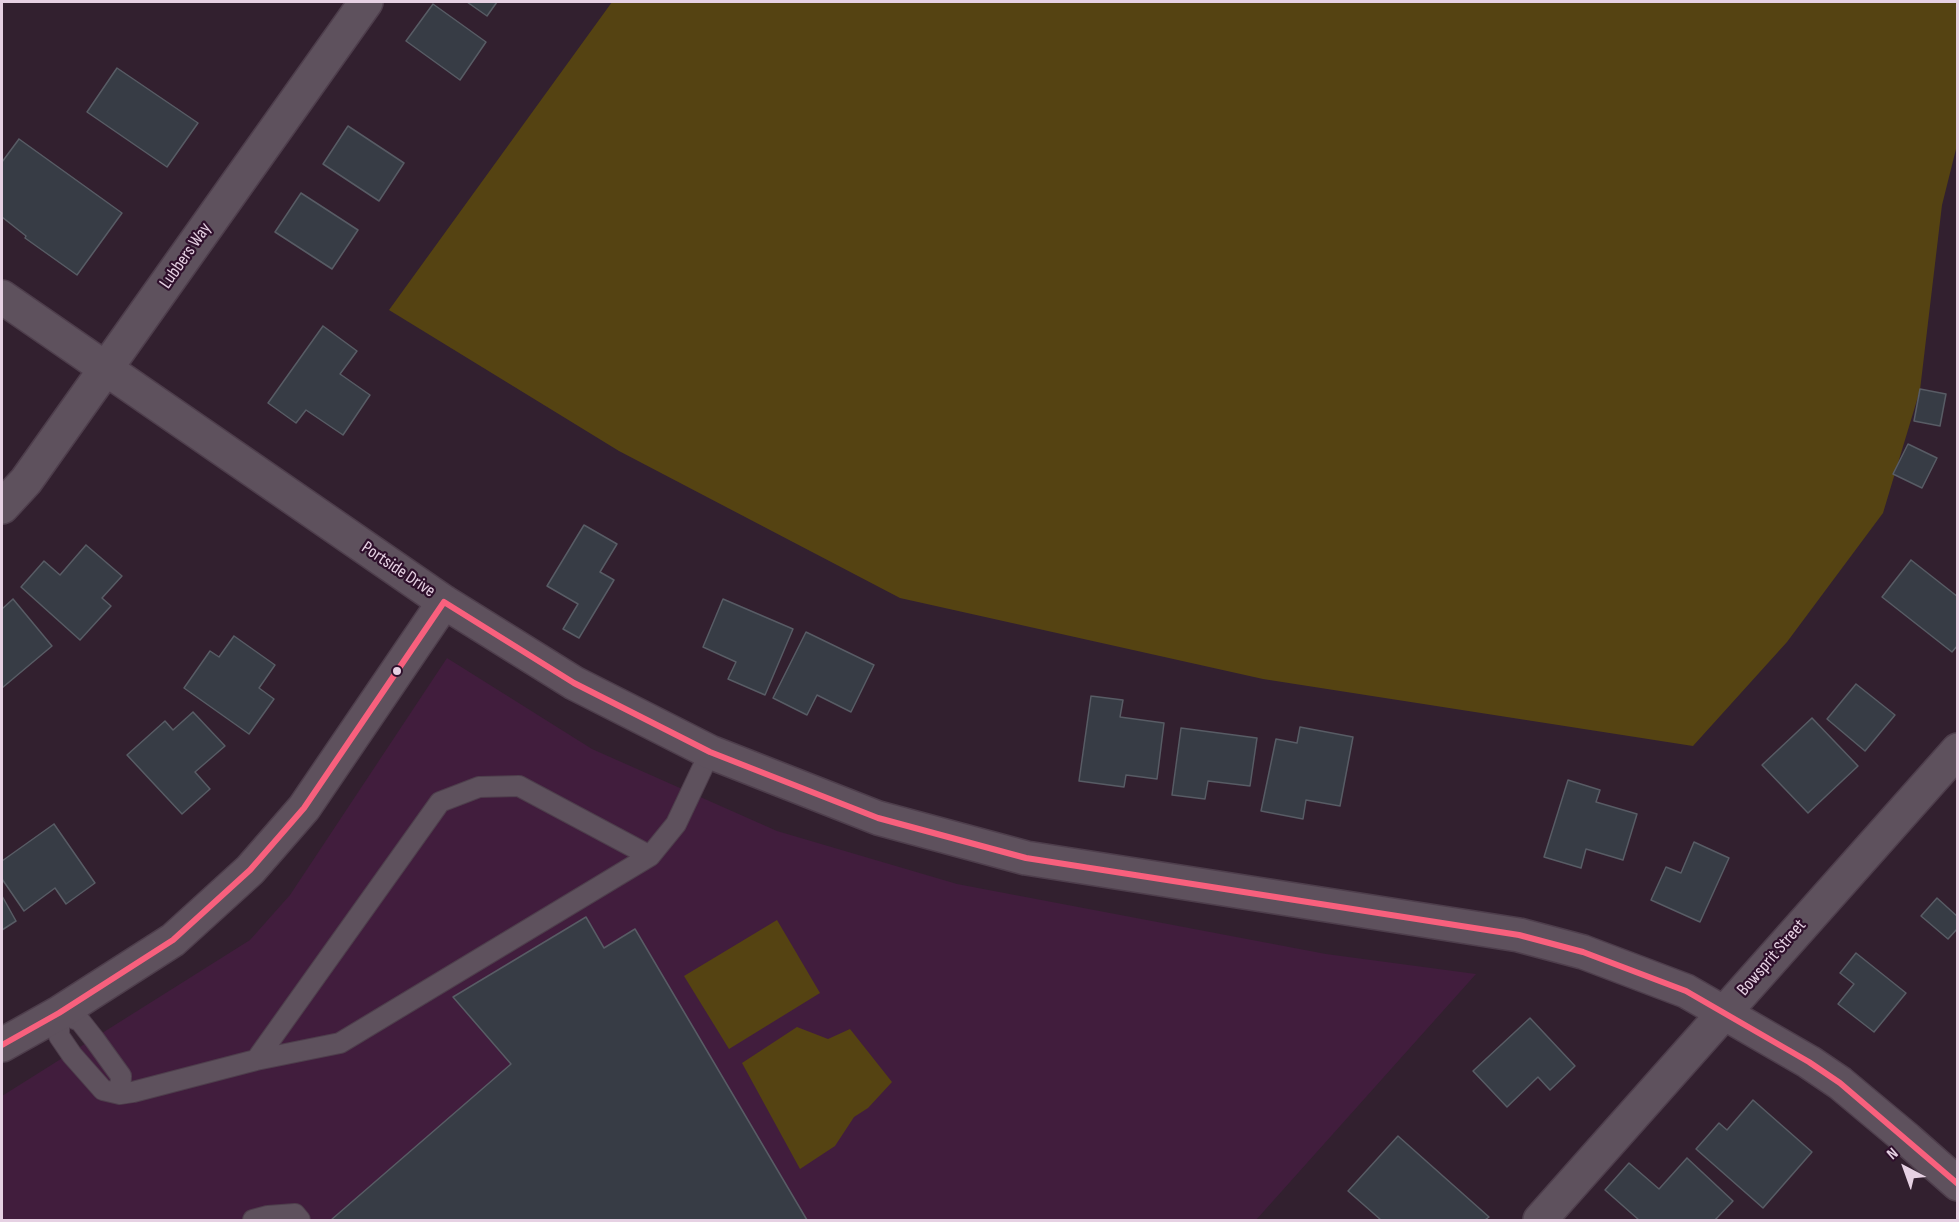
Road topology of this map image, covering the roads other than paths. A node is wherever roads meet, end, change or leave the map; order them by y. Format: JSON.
{"nodes":[{"id":1,"x":366,"y":2,"type":"edge"},
{"id":2,"x":2,"y":297,"type":"edge"},
{"id":3,"x":106,"y":370,"type":"junction"},
{"id":4,"x":2,"y":507,"type":"edge"},
{"id":5,"x":444,"y":602,"type":"junction"},
{"id":6,"x":1958,"y":750,"type":"edge"},
{"id":7,"x":710,"y":752,"type":"junction"},
{"id":8,"x":650,"y":856,"type":"junction"},
{"id":9,"x":1725,"y":1012,"type":"junction"},
{"id":10,"x":59,"y":1013,"type":"junction"},
{"id":11,"x":2,"y":1045,"type":"edge"},
{"id":12,"x":256,"y":1060,"type":"junction"},
{"id":13,"x":120,"y":1094,"type":"junction"},
{"id":14,"x":1958,"y":1185,"type":"edge"},
{"id":15,"x":253,"y":1221,"type":"edge"},
{"id":16,"x":300,"y":1221,"type":"edge"},
{"id":17,"x":1540,"y":1221,"type":"edge"}],
"edges":[{"from":1,"to":3,"type":"street","name":"Lubbers Way"},
{"from":2,"to":3,"type":"street","name":"Portside Drive"},
{"from":3,"to":4,"type":"street","name":"Lubbers Way"},
{"from":3,"to":5,"type":"street","name":"Portside Drive"},
{"from":5,"to":7,"type":"street","name":"Portside Drive"},
{"from":5,"to":10,"type":"street"},
{"from":6,"to":9,"type":"street","name":"Bowsprit Street"},
{"from":7,"to":8,"type":"lane"},
{"from":7,"to":9,"type":"street","name":"Portside Drive"},
{"from":8,"to":12,"type":"lane"},
{"from":8,"to":12,"type":"lane"},
{"from":9,"to":14,"type":"street","name":"Portside Drive"},
{"from":9,"to":17,"type":"street","name":"Bowsprit Street"},
{"from":10,"to":11,"type":"street"},
{"from":10,"to":13,"type":"lane"},
{"from":10,"to":13,"type":"lane"},
{"from":12,"to":13,"type":"lane"},
{"from":15,"to":16,"type":"lane"}]}
